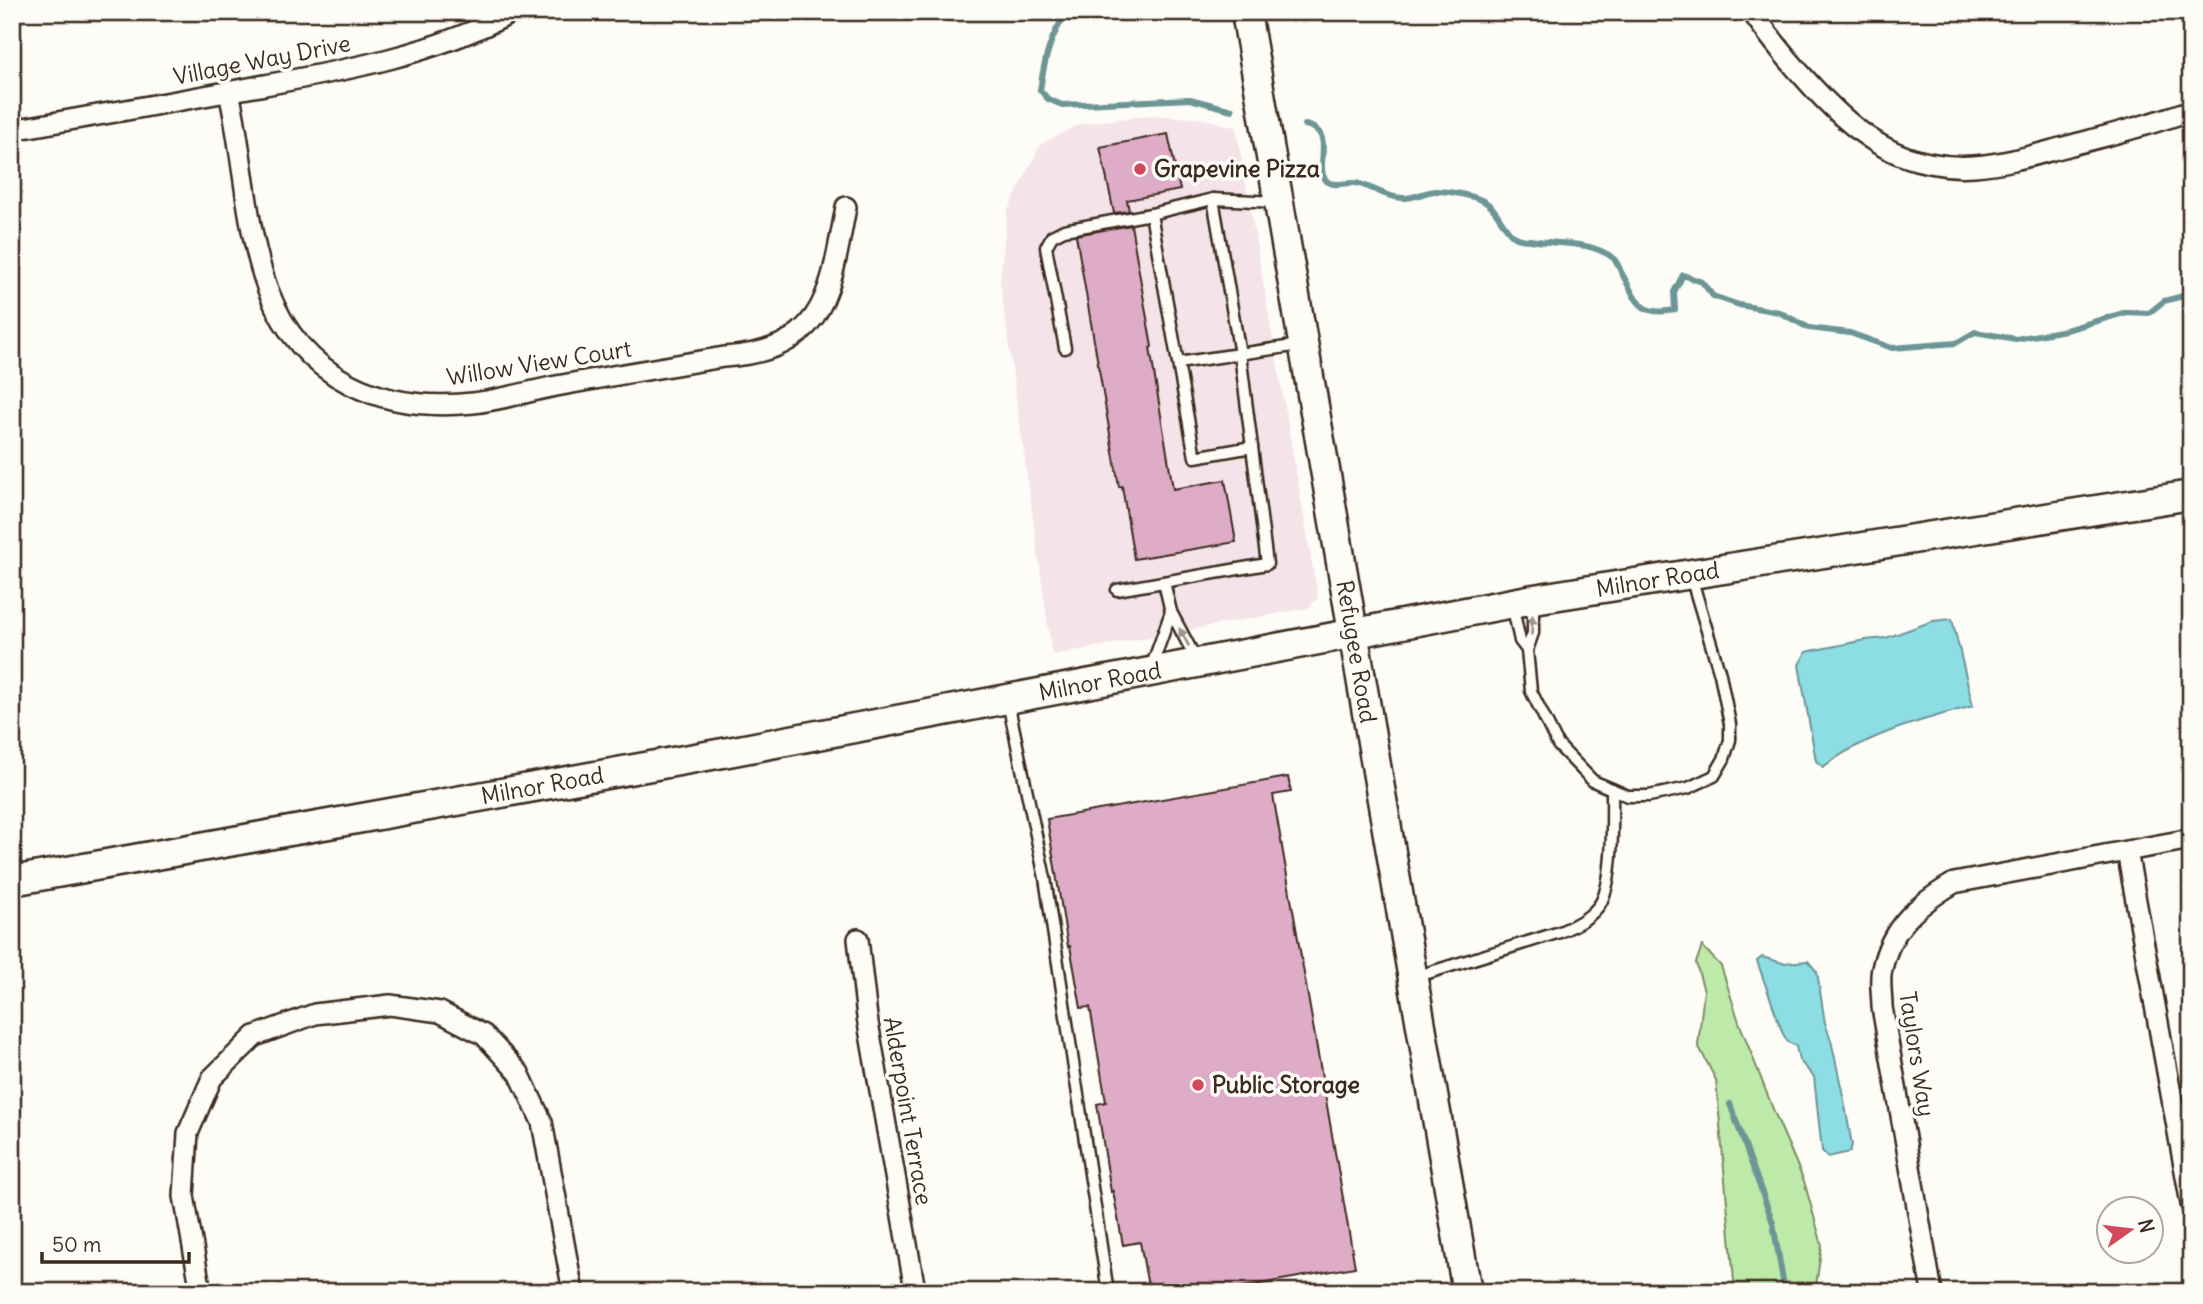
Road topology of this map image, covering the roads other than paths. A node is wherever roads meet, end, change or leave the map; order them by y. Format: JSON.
{"nodes":[{"id":1,"x":1246,"y":12,"type":"edge"},
{"id":2,"x":1752,"y":12,"type":"edge"},
{"id":3,"x":510,"y":13,"type":"edge"},
{"id":4,"x":229,"y":92,"type":"junction"},
{"id":5,"x":2191,"y":110,"type":"edge"},
{"id":6,"x":12,"y":130,"type":"edge"},
{"id":7,"x":1213,"y":199,"type":"junction"},
{"id":8,"x":1280,"y":202,"type":"junction"},
{"id":9,"x":846,"y":207,"type":"dead end"},
{"id":10,"x":1151,"y":215,"type":"junction"},
{"id":11,"x":1304,"y":345,"type":"junction"},
{"id":12,"x":1065,"y":348,"type":"dead end"},
{"id":13,"x":1240,"y":354,"type":"junction"},
{"id":14,"x":1178,"y":363,"type":"junction"},
{"id":15,"x":1252,"y":447,"type":"junction"},
{"id":16,"x":2191,"y":495,"type":"edge"},
{"id":17,"x":1690,"y":573,"type":"junction"},
{"id":18,"x":1164,"y":582,"type":"junction"},
{"id":19,"x":1117,"y":590,"type":"dead end"},
{"id":20,"x":1522,"y":601,"type":"junction"},
{"id":21,"x":1171,"y":612,"type":"junction"},
{"id":22,"x":1354,"y":632,"type":"junction"},
{"id":23,"x":1527,"y":650,"type":"junction"},
{"id":24,"x":1197,"y":662,"type":"junction"},
{"id":25,"x":1149,"y":672,"type":"junction"},
{"id":26,"x":1007,"y":699,"type":"junction"},
{"id":27,"x":1612,"y":789,"type":"junction"},
{"id":28,"x":2191,"y":839,"type":"edge"},
{"id":29,"x":2127,"y":850,"type":"junction"},
{"id":30,"x":12,"y":880,"type":"edge"},
{"id":31,"x":858,"y":939,"type":"dead end"},
{"id":32,"x":1413,"y":977,"type":"junction"},
{"id":33,"x":2191,"y":1203,"type":"edge"},
{"id":34,"x":201,"y":1292,"type":"edge"},
{"id":35,"x":573,"y":1292,"type":"edge"},
{"id":36,"x":912,"y":1292,"type":"edge"},
{"id":37,"x":1108,"y":1292,"type":"edge"},
{"id":38,"x":1467,"y":1292,"type":"edge"},
{"id":39,"x":1932,"y":1292,"type":"edge"}],
"edges":[{"from":1,"to":8,"type":"main road","name":"Refugee Road"},
{"from":2,"to":5,"type":"street"},
{"from":3,"to":4,"type":"street","name":"Village Way Drive"},
{"from":4,"to":6,"type":"street","name":"Village Way Drive"},
{"from":4,"to":9,"type":"street","name":"Willow View Court"},
{"from":7,"to":8,"type":"lane"},
{"from":7,"to":10,"type":"lane"},
{"from":7,"to":13,"type":"lane"},
{"from":8,"to":11,"type":"main road","name":"Refugee Road"},
{"from":10,"to":12,"type":"lane"},
{"from":10,"to":14,"type":"lane"},
{"from":11,"to":13,"type":"lane"},
{"from":11,"to":22,"type":"main road","name":"Refugee Road"},
{"from":13,"to":14,"type":"lane"},
{"from":13,"to":15,"type":"lane"},
{"from":14,"to":15,"type":"lane"},
{"from":15,"to":18,"type":"lane"},
{"from":16,"to":17,"type":"main road","name":"Milnor Road"},
{"from":17,"to":20,"type":"main road","name":"Milnor Road"},
{"from":17,"to":27,"type":"lane"},
{"from":18,"to":19,"type":"lane"},
{"from":18,"to":21,"type":"lane"},
{"from":20,"to":22,"type":"main road","name":"Milnor Road"},
{"from":20,"to":23,"type":"lane"},
{"from":23,"to":20,"type":"lane","one_way":true},
{"from":24,"to":21,"type":"lane","one_way":true},
{"from":21,"to":25,"type":"lane"},
{"from":22,"to":24,"type":"main road","name":"Milnor Road"},
{"from":22,"to":32,"type":"main road","name":"Refugee Road"},
{"from":23,"to":27,"type":"lane"},
{"from":24,"to":25,"type":"main road","name":"Milnor Road"},
{"from":25,"to":26,"type":"main road","name":"Milnor Road"},
{"from":26,"to":30,"type":"main road","name":"Milnor Road"},
{"from":26,"to":37,"type":"lane"},
{"from":27,"to":32,"type":"lane"},
{"from":28,"to":29,"type":"street","name":"Taylors Way"},
{"from":29,"to":33,"type":"street"},
{"from":29,"to":39,"type":"street","name":"Taylors Way"},
{"from":31,"to":36,"type":"street","name":"Alderpoint Terrace"},
{"from":32,"to":38,"type":"main road","name":"Refugee Road"},
{"from":34,"to":35,"type":"street"}]}
